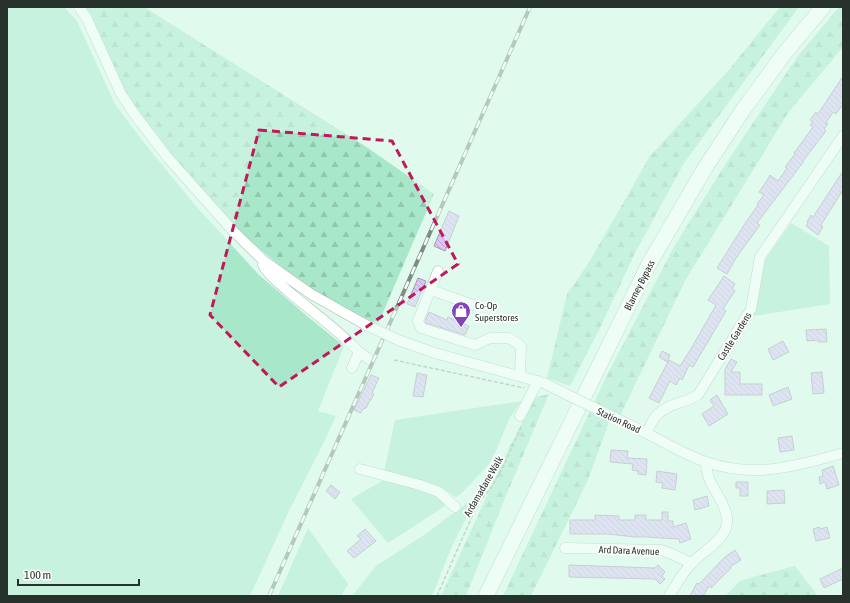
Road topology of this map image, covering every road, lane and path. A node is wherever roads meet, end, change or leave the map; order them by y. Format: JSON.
{"nodes":[{"id":1,"x":79,"y":7,"type":"edge"},
{"id":2,"x":820,"y":10,"type":"edge"},
{"id":3,"x":843,"y":136,"type":"edge"},
{"id":4,"x":264,"y":261,"type":"junction"},
{"id":5,"x":438,"y":271,"type":"dead end"},
{"id":6,"x":431,"y":290,"type":"junction"},
{"id":7,"x":473,"y":305,"type":"dead end"},
{"id":8,"x":359,"y":352,"type":"junction"},
{"id":9,"x":369,"y":359,"type":"dead end"},
{"id":10,"x":394,"y":360,"type":"dead end"},
{"id":11,"x":352,"y":368,"type":"dead end"},
{"id":12,"x":520,"y":376,"type":"junction"},
{"id":13,"x":535,"y":386,"type":"junction"},
{"id":14,"x":522,"y":419,"type":"joint"},
{"id":15,"x":646,"y":433,"type":"junction"},
{"id":16,"x":843,"y":453,"type":"edge"},
{"id":17,"x":706,"y":462,"type":"junction"},
{"id":18,"x":360,"y":469,"type":"dead end"},
{"id":19,"x":455,"y":507,"type":"dead end"},
{"id":20,"x":565,"y":548,"type":"dead end"},
{"id":21,"x":691,"y":563,"type":"junction"},
{"id":22,"x":489,"y":590,"type":"edge"},
{"id":23,"x":436,"y":596,"type":"edge"},
{"id":24,"x":669,"y":596,"type":"edge"}],
"edges":[{"from":1,"to":4,"type":"street"},
{"from":2,"to":22,"type":"highway","name":"Blarney Bypass"},
{"from":3,"to":15,"type":"street","name":"Castle Gardens"},
{"from":4,"to":8,"type":"street"},
{"from":4,"to":12,"type":"street","name":"Station Road","bridge":true},
{"from":5,"to":6,"type":"street"},
{"from":6,"to":7,"type":"street"},
{"from":6,"to":12,"type":"street"},
{"from":8,"to":9,"type":"street"},
{"from":8,"to":11,"type":"street"},
{"from":10,"to":13,"type":"path"},
{"from":12,"to":13,"type":"street","name":"Station Road"},
{"from":13,"to":14,"type":"street"},
{"from":13,"to":15,"type":"street","name":"Station Road","bridge":true},
{"from":14,"to":23,"type":"path","name":"Ardamadane Walk"},
{"from":15,"to":17,"type":"street","name":"Station Road"},
{"from":16,"to":17,"type":"street","name":"Station Road"},
{"from":17,"to":21,"type":"street"},
{"from":18,"to":19,"type":"street"},
{"from":20,"to":21,"type":"street","name":"Ard Dara Avenue"},
{"from":21,"to":24,"type":"street"}]}
